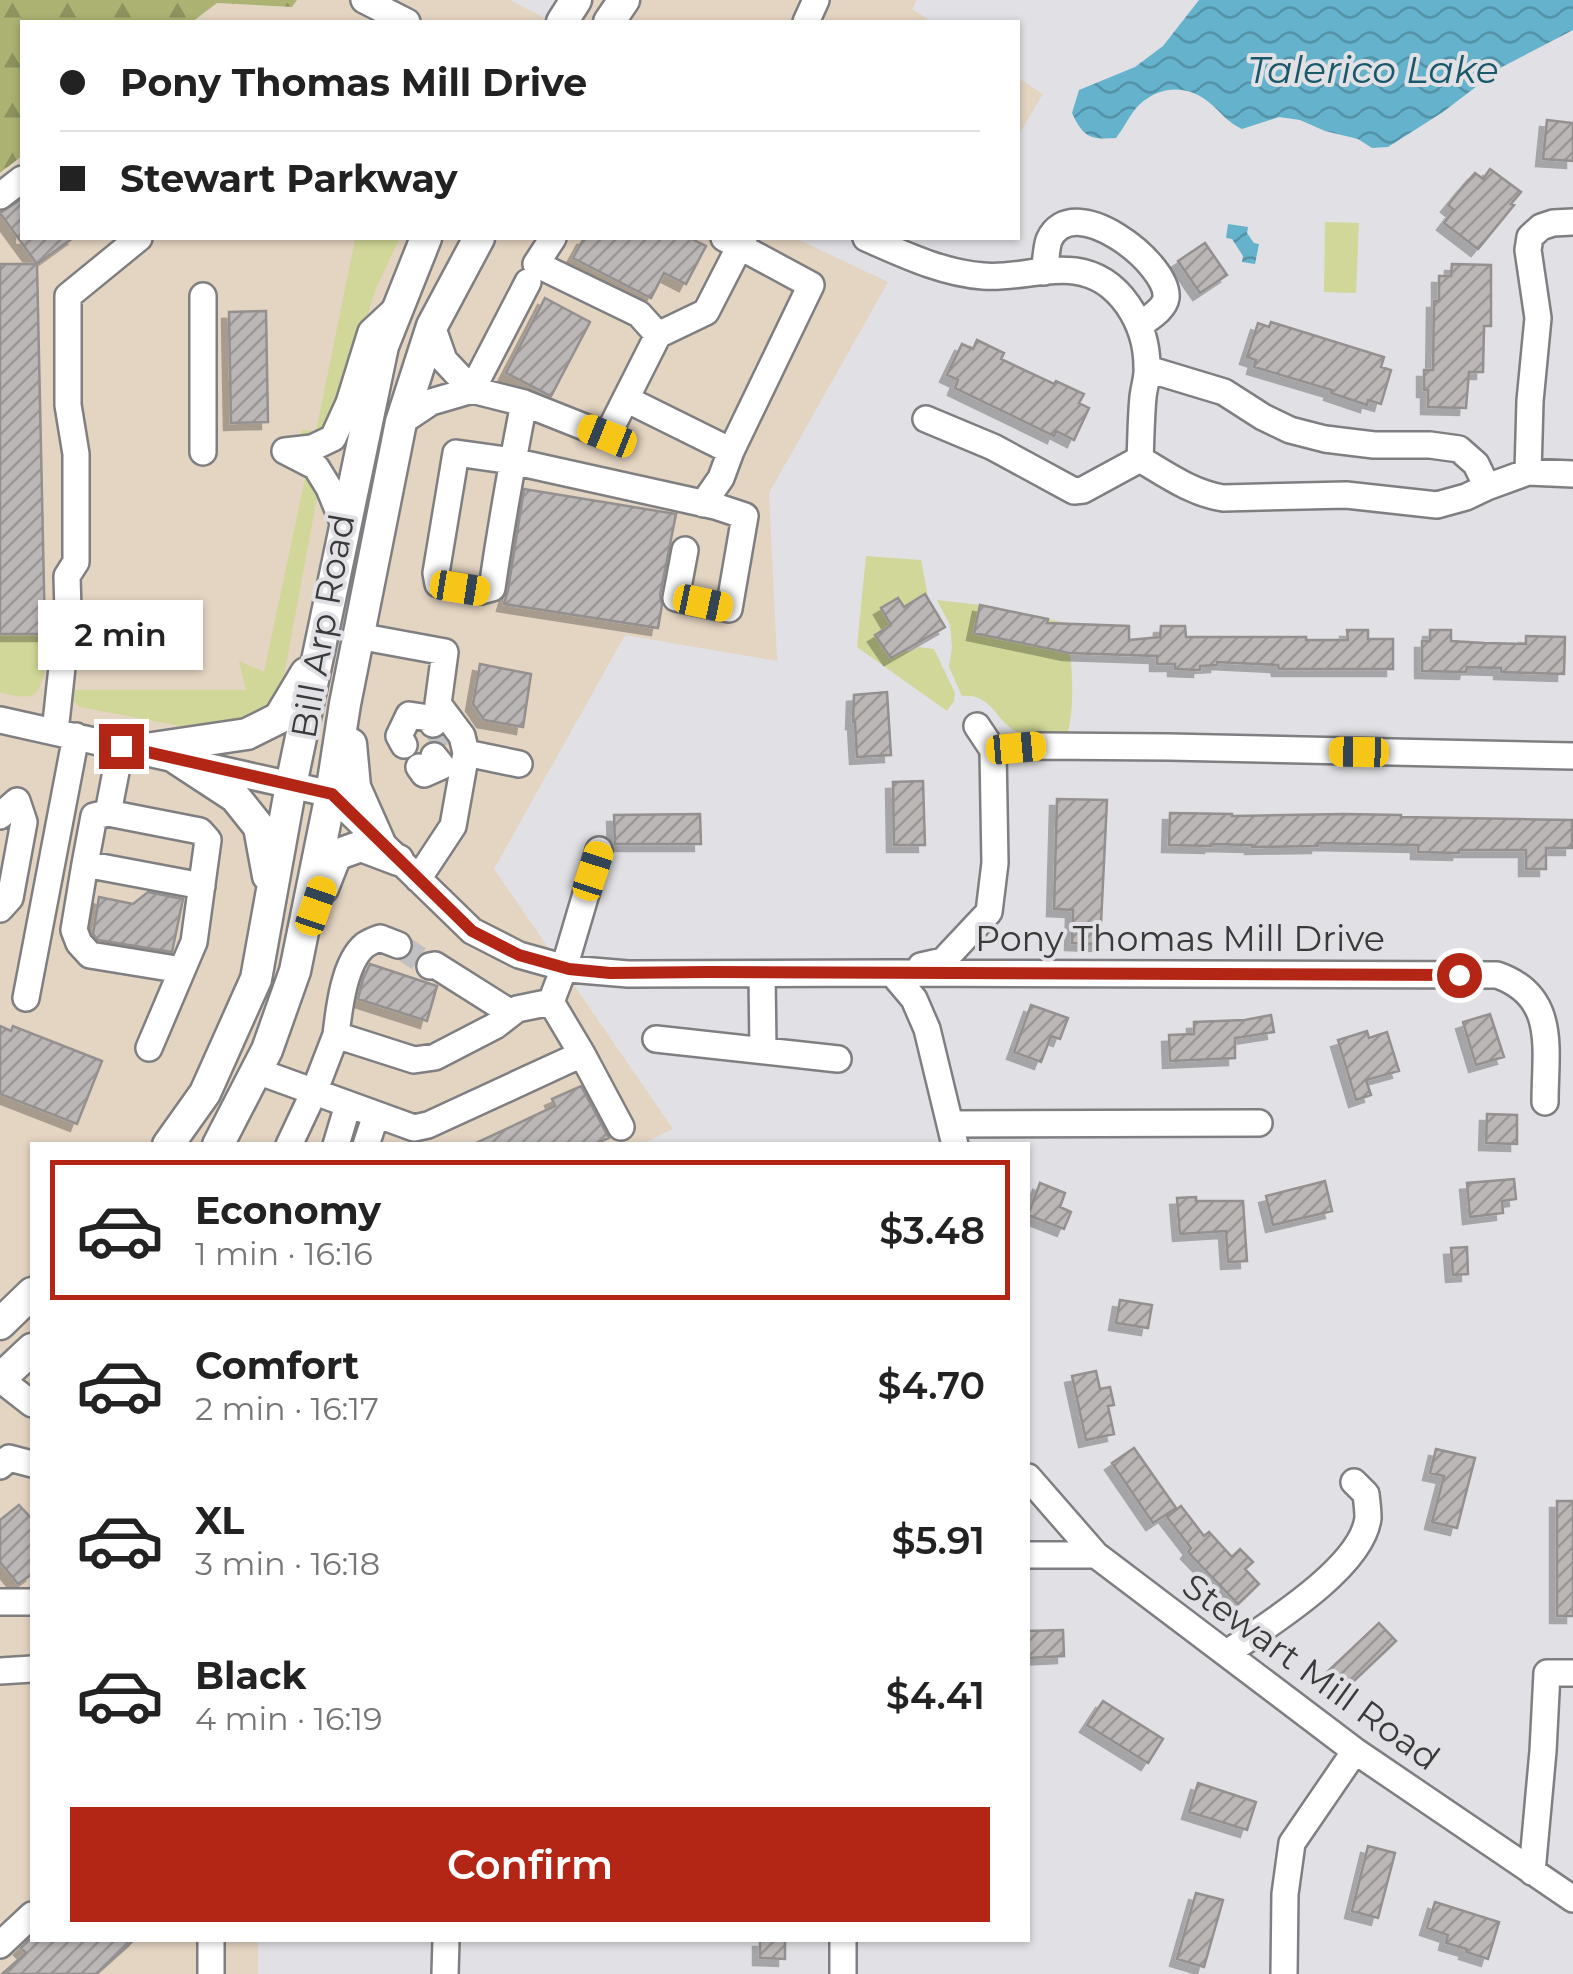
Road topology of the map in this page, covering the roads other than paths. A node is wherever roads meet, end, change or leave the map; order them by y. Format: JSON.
{"nodes":[{"id":1,"x":364,"y":0,"type":"edge"},
{"id":2,"x":402,"y":20,"type":"edge"},
{"id":3,"x":20,"y":181,"type":"edge"},
{"id":4,"x":0,"y":196,"type":"edge"},
{"id":5,"x":1573,"y":222,"type":"edge"},
{"id":6,"x":137,"y":240,"type":"edge"},
{"id":7,"x":425,"y":240,"type":"edge"},
{"id":8,"x":478,"y":240,"type":"edge"},
{"id":9,"x":552,"y":240,"type":"edge"},
{"id":10,"x":735,"y":240,"type":"edge"},
{"id":11,"x":871,"y":240,"type":"edge"},
{"id":12,"x":1044,"y":272,"type":"junction"},
{"id":13,"x":528,"y":282,"type":"dead end"},
{"id":14,"x":203,"y":296,"type":"dead end"},
{"id":15,"x":398,"y":307,"type":"junction"},
{"id":16,"x":432,"y":326,"type":"junction"},
{"id":17,"x":1138,"y":326,"type":"junction"},
{"id":18,"x":658,"y":335,"type":"junction"},
{"id":19,"x":1148,"y":369,"type":"junction"},
{"id":20,"x":472,"y":390,"type":"junction"},
{"id":21,"x":626,"y":400,"type":"junction"},
{"id":22,"x":524,"y":403,"type":"junction"},
{"id":23,"x":926,"y":419,"type":"dead end"},
{"id":24,"x":401,"y":422,"type":"junction"},
{"id":25,"x":731,"y":451,"type":"junction"},
{"id":26,"x":203,"y":452,"type":"dead end"},
{"id":27,"x":1140,"y":459,"type":"junction"},
{"id":28,"x":512,"y":461,"type":"junction"},
{"id":29,"x":1528,"y":472,"type":"junction"},
{"id":30,"x":1573,"y":474,"type":"edge"},
{"id":31,"x":1487,"y":487,"type":"junction"},
{"id":32,"x":703,"y":504,"type":"junction"},
{"id":33,"x":345,"y":527,"type":"junction"},
{"id":34,"x":685,"y":550,"type":"dead end"},
{"id":35,"x":358,"y":636,"type":"junction"},
{"id":36,"x":320,"y":649,"type":"junction"},
{"id":37,"x":345,"y":704,"type":"junction"},
{"id":38,"x":0,"y":720,"type":"edge"},
{"id":39,"x":977,"y":726,"type":"dead end"},
{"id":40,"x":65,"y":734,"type":"junction"},
{"id":41,"x":434,"y":745,"type":"junction"},
{"id":42,"x":130,"y":748,"type":"junction"},
{"id":43,"x":993,"y":750,"type":"junction"},
{"id":44,"x":1573,"y":756,"type":"edge"},
{"id":45,"x":177,"y":759,"type":"junction"},
{"id":46,"x":519,"y":764,"type":"dead end"},
{"id":47,"x":291,"y":785,"type":"junction"},
{"id":48,"x":332,"y":794,"type":"junction"},
{"id":49,"x":6,"y":805,"type":"edge"},
{"id":50,"x":62,"y":810,"type":"junction"},
{"id":51,"x":108,"y":813,"type":"junction"},
{"id":52,"x":600,"y":850,"type":"dead end"},
{"id":53,"x":399,"y":860,"type":"junction"},
{"id":54,"x":85,"y":864,"type":"junction"},
{"id":55,"x":202,"y":886,"type":"junction"},
{"id":56,"x":271,"y":898,"type":"junction"},
{"id":57,"x":0,"y":910,"type":"edge"},
{"id":58,"x":398,"y":945,"type":"dead end"},
{"id":59,"x":430,"y":966,"type":"tunnel mouth"},
{"id":60,"x":564,"y":968,"type":"junction"},
{"id":61,"x":182,"y":970,"type":"junction"},
{"id":62,"x":294,"y":971,"type":"junction"},
{"id":63,"x":892,"y":973,"type":"junction"},
{"id":64,"x":762,"y":974,"type":"junction"},
{"id":65,"x":26,"y":998,"type":"dead end"},
{"id":66,"x":551,"y":1002,"type":"junction"},
{"id":67,"x":511,"y":1013,"type":"junction"},
{"id":68,"x":336,"y":1035,"type":"junction"},
{"id":69,"x":656,"y":1039,"type":"dead end"},
{"id":70,"x":149,"y":1048,"type":"dead end"},
{"id":71,"x":762,"y":1050,"type":"junction"},
{"id":72,"x":582,"y":1054,"type":"junction"},
{"id":73,"x":838,"y":1059,"type":"dead end"},
{"id":74,"x":257,"y":1071,"type":"junction"},
{"id":75,"x":314,"y":1092,"type":"junction"},
{"id":76,"x":1545,"y":1102,"type":"dead end"},
{"id":77,"x":348,"y":1105,"type":"junction"},
{"id":78,"x":376,"y":1115,"type":"junction"},
{"id":79,"x":1258,"y":1123,"type":"dead end"},
{"id":80,"x":621,"y":1127,"type":"dead end"},
{"id":81,"x":953,"y":1135,"type":"edge"},
{"id":82,"x":170,"y":1142,"type":"edge"},
{"id":83,"x":220,"y":1142,"type":"edge"},
{"id":84,"x":290,"y":1142,"type":"edge"},
{"id":85,"x":337,"y":1142,"type":"edge"},
{"id":86,"x":367,"y":1142,"type":"edge"},
{"id":87,"x":30,"y":1296,"type":"edge"},
{"id":88,"x":0,"y":1324,"type":"edge"},
{"id":89,"x":30,"y":1350,"type":"edge"},
{"id":90,"x":0,"y":1379,"type":"edge"},
{"id":91,"x":30,"y":1402,"type":"edge"},
{"id":92,"x":30,"y":1463,"type":"edge"},
{"id":93,"x":0,"y":1466,"type":"edge"},
{"id":94,"x":1030,"y":1479,"type":"edge"},
{"id":95,"x":1354,"y":1482,"type":"dead end"},
{"id":96,"x":1030,"y":1555,"type":"edge"},
{"id":97,"x":1096,"y":1556,"type":"junction"},
{"id":98,"x":0,"y":1602,"type":"edge"},
{"id":99,"x":30,"y":1602,"type":"edge"},
{"id":100,"x":1226,"y":1653,"type":"junction"},
{"id":101,"x":30,"y":1669,"type":"edge"},
{"id":102,"x":0,"y":1670,"type":"edge"},
{"id":103,"x":1573,"y":1674,"type":"edge"},
{"id":104,"x":1354,"y":1751,"type":"junction"},
{"id":105,"x":1532,"y":1872,"type":"junction"},
{"id":106,"x":1573,"y":1899,"type":"edge"},
{"id":107,"x":30,"y":1918,"type":"edge"},
{"id":108,"x":211,"y":1942,"type":"edge"},
{"id":109,"x":446,"y":1942,"type":"edge"},
{"id":110,"x":844,"y":1942,"type":"edge"},
{"id":111,"x":0,"y":1944,"type":"edge"},
{"id":112,"x":210,"y":1974,"type":"edge"},
{"id":113,"x":445,"y":1974,"type":"edge"},
{"id":114,"x":843,"y":1974,"type":"edge"},
{"id":115,"x":1284,"y":1974,"type":"edge"}],
"edges":[{"from":1,"to":2,"type":"street"},
{"from":3,"to":4,"type":"street"},
{"from":5,"to":29,"type":"street"},
{"from":6,"to":40,"type":"street"},
{"from":7,"to":15,"type":"main road","name":"Bill Arp Road"},
{"from":8,"to":16,"type":"main road","name":"Bill Arp Road"},
{"from":9,"to":18,"type":"street"},
{"from":10,"to":18,"type":"street"},
{"from":10,"to":25,"type":"street"},
{"from":11,"to":12,"type":"street"},
{"from":12,"to":17,"type":"street"},
{"from":12,"to":17,"type":"street"},
{"from":13,"to":20,"type":"street"},
{"from":14,"to":26,"type":"street"},
{"from":15,"to":33,"type":"main road","name":"Bill Arp Road"},
{"from":15,"to":33,"type":"street"},
{"from":16,"to":20,"type":"street"},
{"from":16,"to":24,"type":"main road","name":"Bill Arp Road"},
{"from":17,"to":19,"type":"street"},
{"from":18,"to":21,"type":"street"},
{"from":19,"to":27,"type":"street"},
{"from":19,"to":31,"type":"street"},
{"from":20,"to":22,"type":"street"},
{"from":20,"to":24,"type":"street"},
{"from":21,"to":22,"type":"street"},
{"from":21,"to":25,"type":"street"},
{"from":22,"to":28,"type":"street"},
{"from":23,"to":27,"type":"street"},
{"from":24,"to":35,"type":"main road","name":"Bill Arp Road"},
{"from":25,"to":32,"type":"street"},
{"from":27,"to":31,"type":"street"},
{"from":28,"to":28,"type":"street"},
{"from":28,"to":32,"type":"street"},
{"from":29,"to":30,"type":"street"},
{"from":29,"to":31,"type":"street"},
{"from":32,"to":34,"type":"street"},
{"from":33,"to":36,"type":"main road","name":"Bill Arp Road"},
{"from":35,"to":37,"type":"main road","name":"Bill Arp Road"},
{"from":35,"to":41,"type":"street"},
{"from":36,"to":42,"type":"main road"},
{"from":36,"to":47,"type":"main road","name":"Bill Arp Road"},
{"from":37,"to":48,"type":"main road","name":"Bill Arp Road"},
{"from":37,"to":53,"type":"main road"},
{"from":38,"to":40,"type":"street"},
{"from":39,"to":43,"type":"street"},
{"from":40,"to":42,"type":"street"},
{"from":40,"to":50,"type":"street"},
{"from":41,"to":46,"type":"street"},
{"from":41,"to":53,"type":"street"},
{"from":42,"to":45,"type":"street"},
{"from":42,"to":51,"type":"street"},
{"from":43,"to":44,"type":"street"},
{"from":43,"to":63,"type":"street"},
{"from":45,"to":47,"type":"street"},
{"from":45,"to":56,"type":"main road"},
{"from":47,"to":48,"type":"street"},
{"from":47,"to":56,"type":"main road","name":"Bill Arp Road"},
{"from":48,"to":53,"type":"street"},
{"from":48,"to":62,"type":"main road","name":"Bill Arp Road"},
{"from":49,"to":50,"type":"street"},
{"from":49,"to":57,"type":"street"},
{"from":50,"to":65,"type":"street"},
{"from":51,"to":54,"type":"street"},
{"from":51,"to":55,"type":"street"},
{"from":52,"to":60,"type":"street"},
{"from":53,"to":60,"type":"street"},
{"from":53,"to":62,"type":"main road"},
{"from":54,"to":55,"type":"street"},
{"from":54,"to":61,"type":"street"},
{"from":55,"to":61,"type":"street"},
{"from":56,"to":82,"type":"main road","name":"Bill Arp Road"},
{"from":58,"to":68,"type":"street"},
{"from":59,"to":67,"type":"street"},
{"from":60,"to":64,"type":"street"},
{"from":60,"to":66,"type":"street"},
{"from":61,"to":70,"type":"street"},
{"from":62,"to":74,"type":"main road","name":"Bill Arp Road"},
{"from":63,"to":64,"type":"street"},
{"from":63,"to":76,"type":"street","name":"Pony Thomas Mill Drive"},
{"from":63,"to":81,"type":"street"},
{"from":64,"to":71,"type":"street"},
{"from":66,"to":67,"type":"street"},
{"from":66,"to":72,"type":"street"},
{"from":67,"to":68,"type":"street"},
{"from":68,"to":75,"type":"street"},
{"from":69,"to":71,"type":"street"},
{"from":71,"to":73,"type":"street"},
{"from":72,"to":78,"type":"street"},
{"from":72,"to":80,"type":"street"},
{"from":74,"to":75,"type":"street"},
{"from":74,"to":83,"type":"main road","name":"Bill Arp Road"},
{"from":75,"to":77,"type":"street"},
{"from":75,"to":84,"type":"street"},
{"from":77,"to":78,"type":"street"},
{"from":77,"to":85,"type":"street"},
{"from":78,"to":86,"type":"street"},
{"from":79,"to":81,"type":"street"},
{"from":87,"to":88,"type":"main road"},
{"from":89,"to":90,"type":"main road"},
{"from":90,"to":91,"type":"street"},
{"from":92,"to":93,"type":"street"},
{"from":94,"to":97,"type":"street","name":"Stewart Mill Road"},
{"from":95,"to":100,"type":"street"},
{"from":96,"to":97,"type":"street"},
{"from":97,"to":100,"type":"street","name":"Stewart Mill Road"},
{"from":98,"to":99,"type":"street"},
{"from":100,"to":104,"type":"street","name":"Stewart Mill Road"},
{"from":101,"to":102,"type":"street"},
{"from":103,"to":105,"type":"street"},
{"from":104,"to":105,"type":"street","name":"Stewart Mill Road"},
{"from":104,"to":115,"type":"street"},
{"from":105,"to":106,"type":"street","name":"Stewart Mill Road"},
{"from":107,"to":111,"type":"street"},
{"from":108,"to":112,"type":"street"},
{"from":109,"to":113,"type":"street"},
{"from":110,"to":114,"type":"street"}]}
